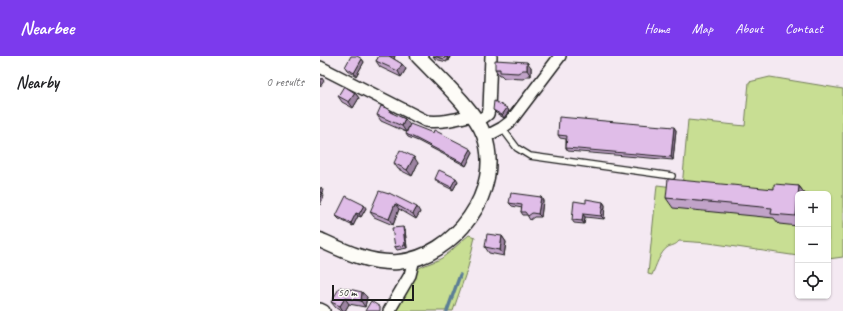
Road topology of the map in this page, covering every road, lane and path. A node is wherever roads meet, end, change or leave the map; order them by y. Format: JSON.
{"nodes":[{"id":1,"x":418,"y":56,"type":"edge"},
{"id":2,"x":491,"y":56,"type":"edge"},
{"id":3,"x":560,"y":56,"type":"edge"},
{"id":4,"x":320,"y":67,"type":"edge"},
{"id":5,"x":474,"y":119,"type":"junction"},
{"id":6,"x":502,"y":128,"type":"junction"},
{"id":7,"x":485,"y":137,"type":"junction"},
{"id":8,"x":672,"y":176,"type":"dead end"},
{"id":9,"x":320,"y":240,"type":"edge"},
{"id":10,"x":414,"y":259,"type":"junction"},
{"id":11,"x":320,"y":310,"type":"edge"},
{"id":12,"x":324,"y":311,"type":"edge"},
{"id":13,"x":390,"y":311,"type":"edge"}],
"edges":[{"from":1,"to":5,"type":"street"},
{"from":2,"to":5,"type":"street"},
{"from":3,"to":6,"type":"street"},
{"from":4,"to":5,"type":"street"},
{"from":5,"to":7,"type":"street"},
{"from":6,"to":7,"type":"street"},
{"from":6,"to":8,"type":"lane"},
{"from":7,"to":10,"type":"street"},
{"from":9,"to":10,"type":"street"},
{"from":10,"to":13,"type":"street"},
{"from":11,"to":12,"type":"street"}]}
